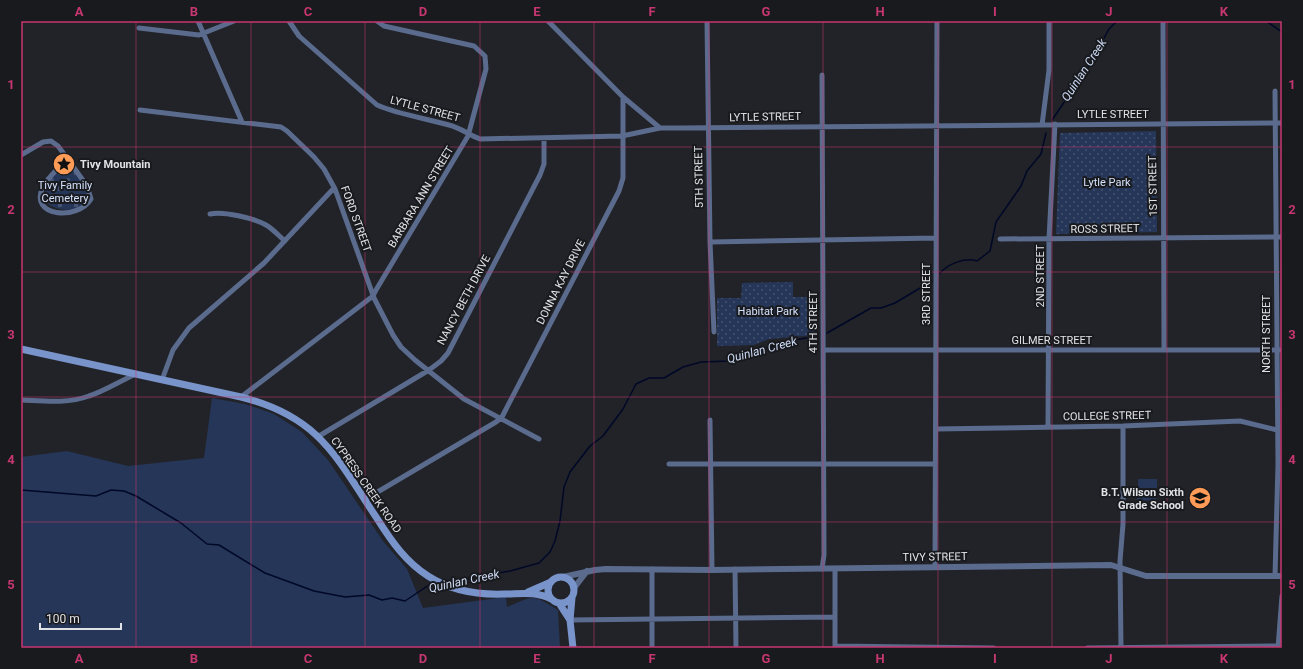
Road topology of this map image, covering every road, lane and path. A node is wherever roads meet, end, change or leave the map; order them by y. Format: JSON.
{"nodes":[{"id":1,"x":198,"y":21,"type":"edge"},
{"id":2,"x":234,"y":21,"type":"edge"},
{"id":3,"x":289,"y":21,"type":"edge"},
{"id":4,"x":377,"y":21,"type":"edge"},
{"id":5,"x":548,"y":21,"type":"edge"},
{"id":6,"x":707,"y":21,"type":"edge"},
{"id":7,"x":936,"y":21,"type":"edge"},
{"id":8,"x":1049,"y":21,"type":"edge"},
{"id":9,"x":1163,"y":21,"type":"edge"},
{"id":10,"x":140,"y":28,"type":"dead end"},
{"id":11,"x":204,"y":33,"type":"junction"},
{"id":12,"x":822,"y":75,"type":"dead end"},
{"id":13,"x":1275,"y":90,"type":"dead end"},
{"id":14,"x":623,"y":97,"type":"junction"},
{"id":15,"x":140,"y":110,"type":"dead end"},
{"id":16,"x":242,"y":122,"type":"junction"},
{"id":17,"x":1275,"y":123,"type":"junction"},
{"id":18,"x":1282,"y":123,"type":"edge"},
{"id":19,"x":1042,"y":124,"type":"junction"},
{"id":20,"x":1055,"y":124,"type":"junction"},
{"id":21,"x":1162,"y":125,"type":"junction"},
{"id":22,"x":822,"y":126,"type":"junction"},
{"id":23,"x":937,"y":126,"type":"junction"},
{"id":24,"x":660,"y":128,"type":"junction"},
{"id":25,"x":708,"y":128,"type":"junction"},
{"id":26,"x":469,"y":134,"type":"junction"},
{"id":27,"x":622,"y":136,"type":"junction"},
{"id":28,"x":544,"y":138,"type":"junction"},
{"id":29,"x":21,"y":155,"type":"edge"},
{"id":30,"x":67,"y":158,"type":"junction"},
{"id":31,"x":334,"y":188,"type":"junction"},
{"id":32,"x":210,"y":214,"type":"dead end"},
{"id":33,"x":1276,"y":237,"type":"junction"},
{"id":34,"x":1282,"y":237,"type":"edge"},
{"id":35,"x":936,"y":238,"type":"junction"},
{"id":36,"x":1164,"y":238,"type":"junction"},
{"id":37,"x":1000,"y":239,"type":"dead end"},
{"id":38,"x":1049,"y":239,"type":"junction"},
{"id":39,"x":822,"y":240,"type":"junction"},
{"id":40,"x":285,"y":241,"type":"junction"},
{"id":41,"x":710,"y":242,"type":"junction"},
{"id":42,"x":372,"y":296,"type":"junction"},
{"id":43,"x":714,"y":332,"type":"dead end"},
{"id":44,"x":21,"y":349,"type":"edge"},
{"id":45,"x":823,"y":350,"type":"junction"},
{"id":46,"x":936,"y":350,"type":"junction"},
{"id":47,"x":1050,"y":350,"type":"junction"},
{"id":48,"x":1164,"y":350,"type":"junction"},
{"id":49,"x":1279,"y":350,"type":"edge"},
{"id":50,"x":429,"y":370,"type":"junction"},
{"id":51,"x":136,"y":374,"type":"junction"},
{"id":52,"x":162,"y":380,"type":"junction"},
{"id":53,"x":241,"y":396,"type":"junction"},
{"id":54,"x":21,"y":400,"type":"edge"},
{"id":55,"x":500,"y":418,"type":"junction"},
{"id":56,"x":710,"y":420,"type":"dead end"},
{"id":57,"x":1123,"y":426,"type":"junction"},
{"id":58,"x":1048,"y":427,"type":"junction"},
{"id":59,"x":936,"y":429,"type":"junction"},
{"id":60,"x":1277,"y":430,"type":"junction"},
{"id":61,"x":319,"y":436,"type":"junction"},
{"id":62,"x":539,"y":439,"type":"dead end"},
{"id":63,"x":669,"y":464,"type":"dead end"},
{"id":64,"x":711,"y":464,"type":"junction"},
{"id":65,"x":823,"y":464,"type":"junction"},
{"id":66,"x":936,"y":464,"type":"junction"},
{"id":67,"x":1280,"y":464,"type":"edge"},
{"id":68,"x":364,"y":500,"type":"junction"},
{"id":69,"x":935,"y":567,"type":"junction"},
{"id":70,"x":822,"y":568,"type":"junction"},
{"id":71,"x":835,"y":568,"type":"junction"},
{"id":72,"x":1121,"y":568,"type":"junction"},
{"id":73,"x":652,"y":569,"type":"junction"},
{"id":74,"x":735,"y":569,"type":"junction"},
{"id":75,"x":712,"y":570,"type":"junction"},
{"id":76,"x":587,"y":571,"type":"junction"},
{"id":77,"x":1275,"y":576,"type":"junction"},
{"id":78,"x":1282,"y":576,"type":"edge"},
{"id":79,"x":563,"y":577,"type":"junction"},
{"id":80,"x":551,"y":582,"type":"junction"},
{"id":81,"x":574,"y":588,"type":"junction"},
{"id":82,"x":526,"y":593,"type":"junction"},
{"id":83,"x":1282,"y":596,"type":"edge"},
{"id":84,"x":572,"y":598,"type":"junction"},
{"id":85,"x":551,"y":599,"type":"junction"},
{"id":86,"x":559,"y":603,"type":"junction"},
{"id":87,"x":835,"y":617,"type":"junction"},
{"id":88,"x":736,"y":618,"type":"junction"},
{"id":89,"x":652,"y":619,"type":"junction"},
{"id":90,"x":570,"y":620,"type":"junction"},
{"id":91,"x":835,"y":647,"type":"edge"},
{"id":92,"x":1278,"y":647,"type":"edge"},
{"id":93,"x":573,"y":648,"type":"edge"},
{"id":94,"x":652,"y":648,"type":"edge"},
{"id":95,"x":736,"y":648,"type":"edge"},
{"id":96,"x":994,"y":648,"type":"edge"},
{"id":97,"x":1087,"y":648,"type":"edge"},
{"id":98,"x":1121,"y":648,"type":"edge"}],
"edges":[{"from":1,"to":11,"type":"street"},
{"from":2,"to":11,"type":"street"},
{"from":3,"to":26,"type":"street","name":"LYTLE STREET"},
{"from":4,"to":26,"type":"street","name":"BARBARA ANN STREET"},
{"from":5,"to":14,"type":"street"},
{"from":6,"to":25,"type":"street","name":"5TH STREET"},
{"from":7,"to":23,"type":"street","name":"3RD STREET"},
{"from":8,"to":19,"type":"street"},
{"from":9,"to":21,"type":"street","name":"1ST STREET"},
{"from":10,"to":11,"type":"street"},
{"from":11,"to":16,"type":"street"},
{"from":12,"to":22,"type":"street","name":"4TH STREET"},
{"from":13,"to":17,"type":"street","name":"NORTH STREET"},
{"from":14,"to":24,"type":"street"},
{"from":14,"to":27,"type":"street","name":"DONNA KAY DRIVE"},
{"from":15,"to":16,"type":"street","name":"FORD STREET"},
{"from":16,"to":31,"type":"street","name":"FORD STREET"},
{"from":17,"to":18,"type":"street","name":"LYTLE STREET"},
{"from":17,"to":21,"type":"street","name":"LYTLE STREET"},
{"from":17,"to":33,"type":"street","name":"NORTH STREET"},
{"from":19,"to":20,"type":"street","name":"LYTLE STREET"},
{"from":19,"to":23,"type":"street","name":"LYTLE STREET"},
{"from":20,"to":21,"type":"street","name":"LYTLE STREET"},
{"from":20,"to":38,"type":"street","name":"2ND STREET"},
{"from":21,"to":36,"type":"street","name":"1ST STREET"},
{"from":22,"to":23,"type":"street","name":"LYTLE STREET"},
{"from":22,"to":25,"type":"street","name":"LYTLE STREET"},
{"from":22,"to":39,"type":"street","name":"4TH STREET"},
{"from":23,"to":35,"type":"street","name":"3RD STREET"},
{"from":24,"to":25,"type":"street","name":"LYTLE STREET"},
{"from":24,"to":27,"type":"street","name":"LYTLE STREET"},
{"from":25,"to":41,"type":"street","name":"5TH STREET"},
{"from":26,"to":28,"type":"street","name":"LYTLE STREET"},
{"from":26,"to":42,"type":"street","name":"BARBARA ANN STREET"},
{"from":27,"to":28,"type":"street","name":"LYTLE STREET"},
{"from":27,"to":55,"type":"street","name":"DONNA KAY DRIVE"},
{"from":28,"to":50,"type":"street","name":"NANCY BETH DRIVE"},
{"from":29,"to":30,"type":"street"},
{"from":30,"to":30,"type":"street"},
{"from":31,"to":40,"type":"street"},
{"from":31,"to":42,"type":"street","name":"FORD STREET"},
{"from":32,"to":40,"type":"street"},
{"from":33,"to":34,"type":"street","name":"ROSS STREET"},
{"from":33,"to":36,"type":"street","name":"ROSS STREET"},
{"from":33,"to":49,"type":"street","name":"NORTH STREET"},
{"from":35,"to":39,"type":"street"},
{"from":35,"to":46,"type":"street","name":"3RD STREET"},
{"from":36,"to":38,"type":"street","name":"ROSS STREET"},
{"from":36,"to":48,"type":"street","name":"1ST STREET"},
{"from":37,"to":38,"type":"street","name":"ROSS STREET"},
{"from":38,"to":47,"type":"street","name":"2ND STREET"},
{"from":39,"to":41,"type":"street"},
{"from":39,"to":45,"type":"street","name":"4TH STREET"},
{"from":40,"to":52,"type":"street"},
{"from":41,"to":43,"type":"street","name":"5TH STREET"},
{"from":42,"to":50,"type":"street","name":"FORD STREET"},
{"from":42,"to":53,"type":"street","name":"BARBARA ANN STREET"},
{"from":44,"to":51,"type":"main road","name":"CYPRESS CREEK ROAD"},
{"from":45,"to":46,"type":"street","name":"GILMER STREET"},
{"from":45,"to":65,"type":"street","name":"4TH STREET"},
{"from":46,"to":47,"type":"street","name":"GILMER STREET"},
{"from":46,"to":59,"type":"street","name":"3RD STREET"},
{"from":47,"to":48,"type":"street","name":"GILMER STREET"},
{"from":47,"to":58,"type":"street","name":"2ND STREET"},
{"from":48,"to":49,"type":"street","name":"GILMER STREET"},
{"from":49,"to":60,"type":"street","name":"NORTH STREET"},
{"from":50,"to":55,"type":"street","name":"FORD STREET"},
{"from":50,"to":61,"type":"street","name":"NANCY BETH DRIVE"},
{"from":51,"to":52,"type":"main road","name":"CYPRESS CREEK ROAD"},
{"from":51,"to":54,"type":"street"},
{"from":52,"to":53,"type":"main road","name":"CYPRESS CREEK ROAD"},
{"from":53,"to":61,"type":"main road","name":"CYPRESS CREEK ROAD"},
{"from":55,"to":62,"type":"street","name":"FORD STREET"},
{"from":55,"to":68,"type":"street","name":"DONNA KAY DRIVE"},
{"from":56,"to":64,"type":"street"},
{"from":57,"to":58,"type":"street","name":"COLLEGE STREET"},
{"from":57,"to":60,"type":"street","name":"COLLEGE STREET"},
{"from":57,"to":72,"type":"street"},
{"from":58,"to":59,"type":"street","name":"COLLEGE STREET"},
{"from":59,"to":66,"type":"street","name":"3RD STREET"},
{"from":60,"to":67,"type":"street","name":"NORTH STREET"},
{"from":61,"to":68,"type":"main road","name":"CYPRESS CREEK ROAD"},
{"from":63,"to":64,"type":"street"},
{"from":64,"to":65,"type":"street"},
{"from":64,"to":75,"type":"street"},
{"from":65,"to":66,"type":"street"},
{"from":65,"to":70,"type":"street","name":"4TH STREET"},
{"from":66,"to":69,"type":"street","name":"3RD STREET"},
{"from":67,"to":77,"type":"street","name":"NORTH STREET"},
{"from":68,"to":82,"type":"main road","name":"CYPRESS CREEK ROAD"},
{"from":69,"to":71,"type":"street","name":"TIVY STREET"},
{"from":69,"to":72,"type":"street","name":"TIVY STREET"},
{"from":70,"to":71,"type":"street","name":"TIVY STREET"},
{"from":70,"to":74,"type":"street","name":"TIVY STREET"},
{"from":71,"to":87,"type":"street"},
{"from":72,"to":77,"type":"street","name":"TIVY STREET"},
{"from":72,"to":98,"type":"street"},
{"from":73,"to":75,"type":"street","name":"TIVY STREET"},
{"from":73,"to":76,"type":"street","name":"TIVY STREET"},
{"from":73,"to":89,"type":"street"},
{"from":74,"to":75,"type":"street","name":"TIVY STREET"},
{"from":74,"to":88,"type":"street"},
{"from":76,"to":79,"type":"street","name":"TIVY STREET"},
{"from":76,"to":81,"type":"street"},
{"from":77,"to":78,"type":"street","name":"TIVY STREET"},
{"from":79,"to":80,"type":"main road"},
{"from":79,"to":81,"type":"main road"},
{"from":80,"to":82,"type":"main road","name":"CYPRESS CREEK ROAD"},
{"from":80,"to":85,"type":"main road"},
{"from":81,"to":84,"type":"main road"},
{"from":82,"to":85,"type":"main road","name":"CYPRESS CREEK ROAD"},
{"from":83,"to":92,"type":"street"},
{"from":84,"to":86,"type":"main road"},
{"from":84,"to":90,"type":"main road"},
{"from":85,"to":86,"type":"main road"},
{"from":86,"to":90,"type":"main road"},
{"from":87,"to":88,"type":"street"},
{"from":87,"to":91,"type":"street"},
{"from":88,"to":89,"type":"street"},
{"from":88,"to":95,"type":"street"},
{"from":89,"to":90,"type":"street"},
{"from":89,"to":94,"type":"street"},
{"from":90,"to":93,"type":"main road"},
{"from":91,"to":96,"type":"street"},
{"from":92,"to":98,"type":"street"},
{"from":97,"to":98,"type":"street"}]}
